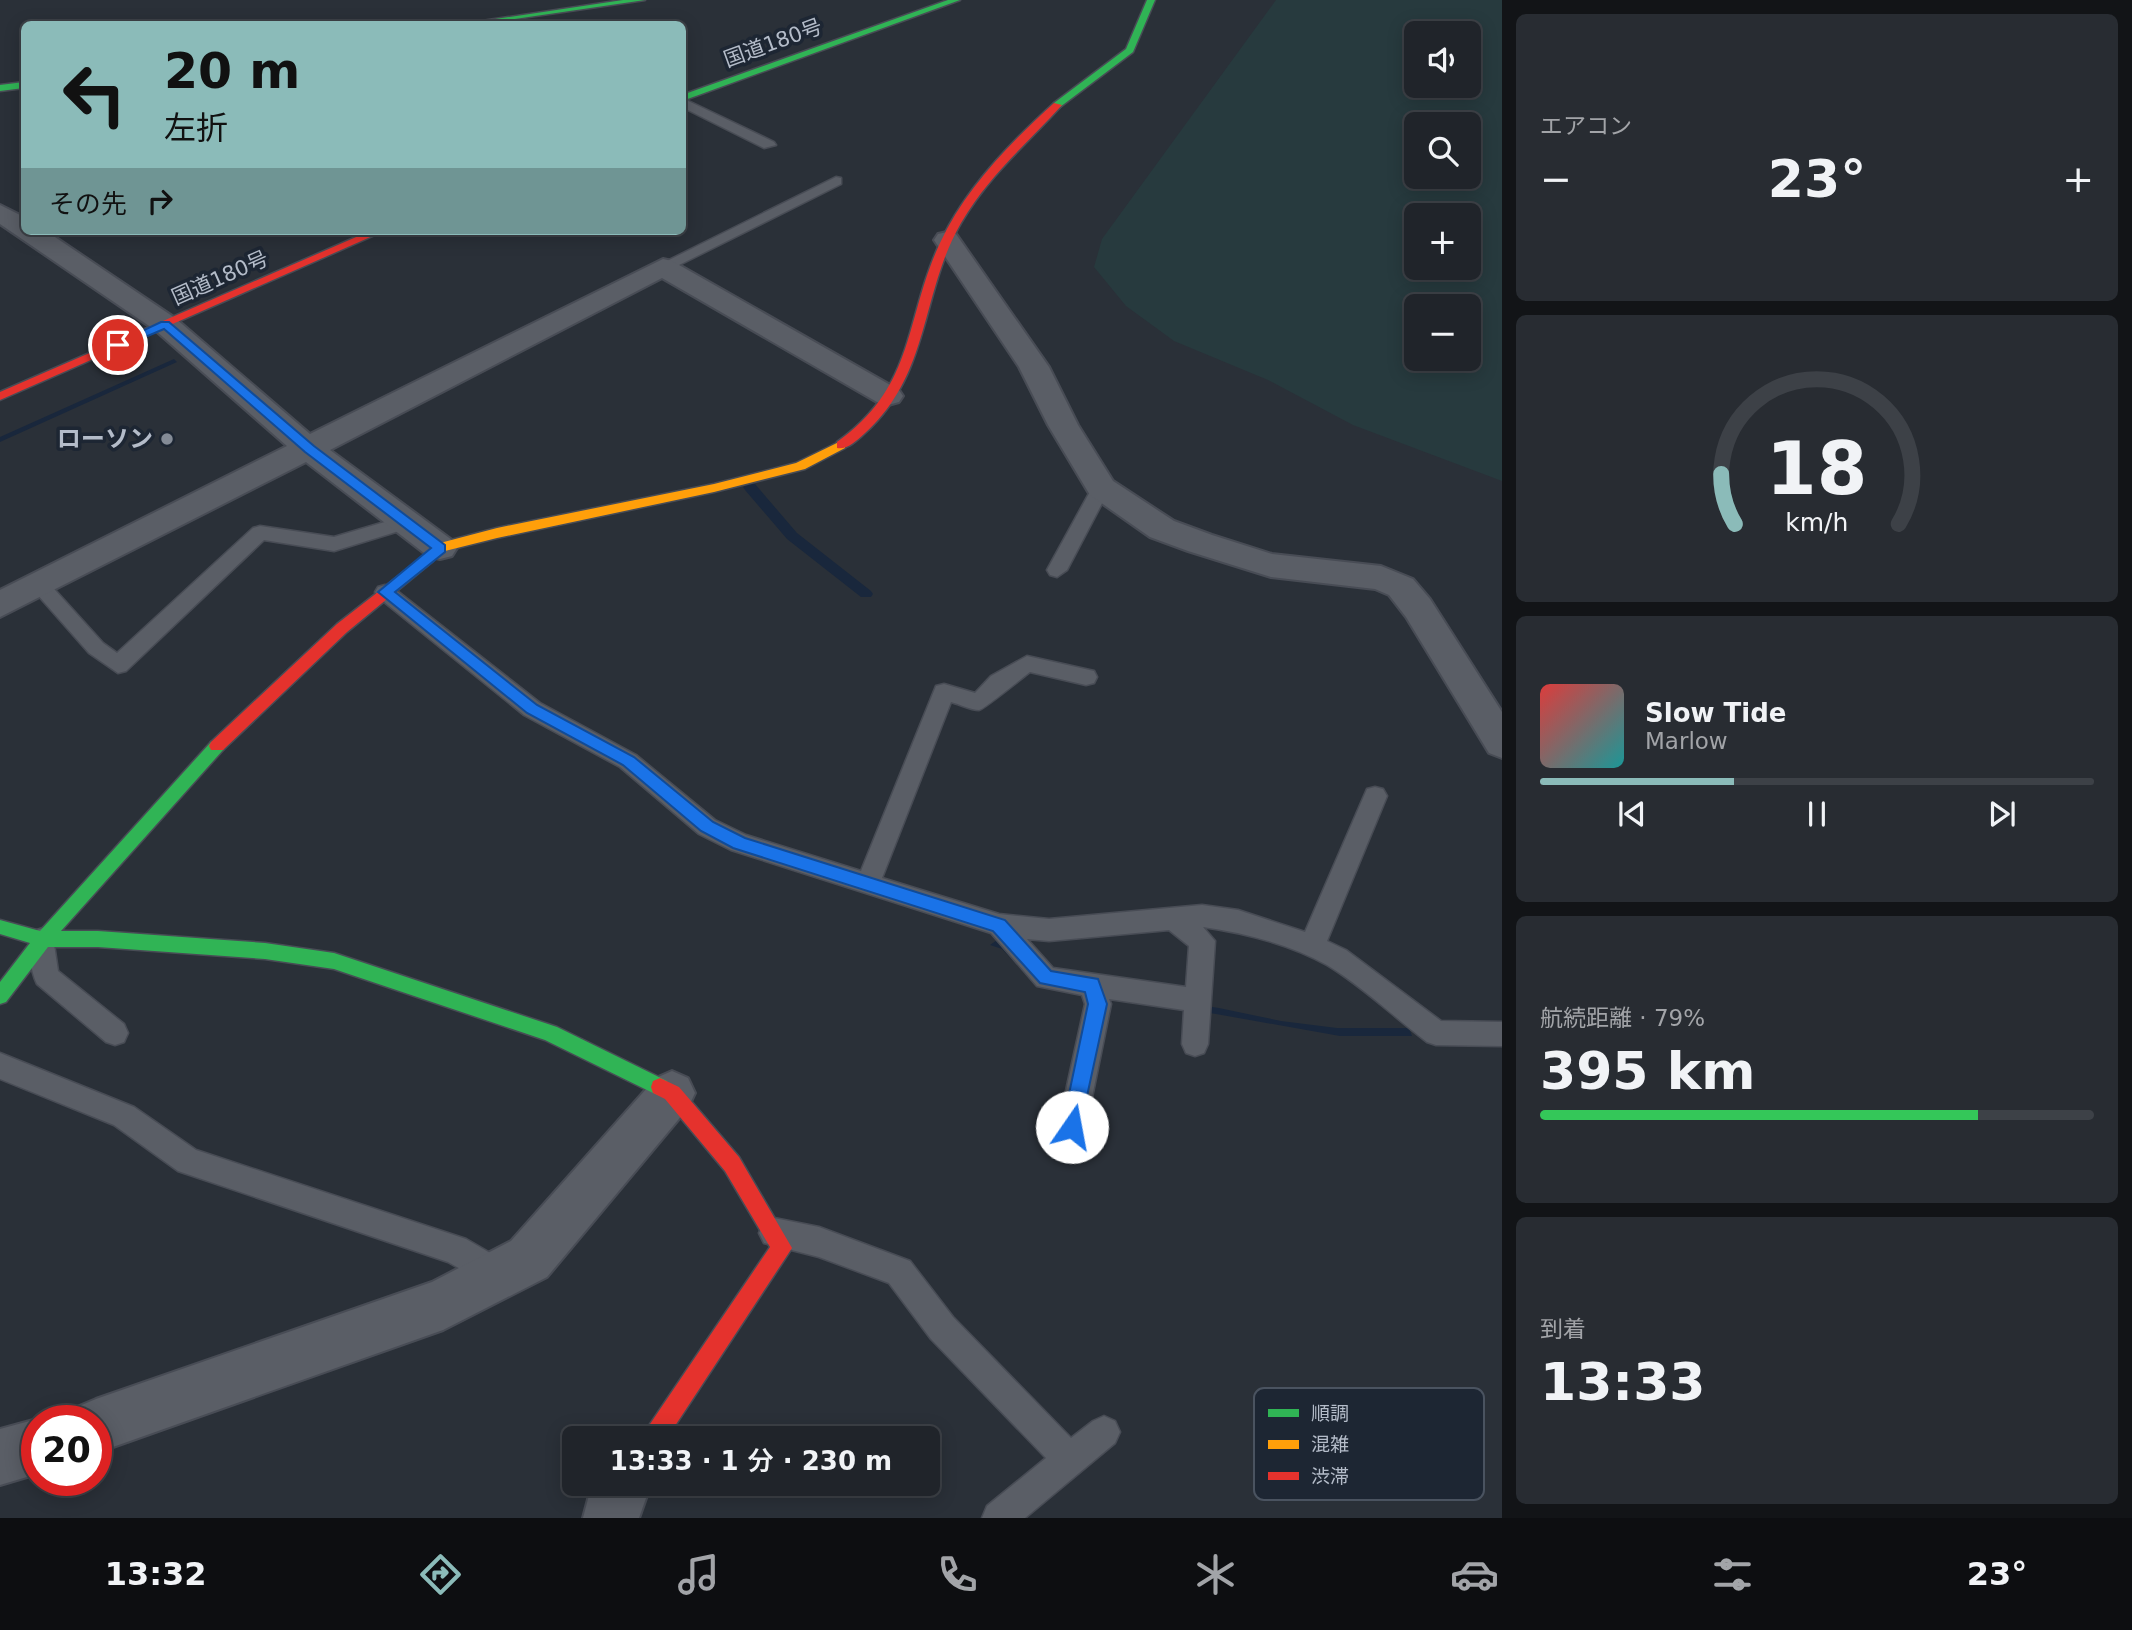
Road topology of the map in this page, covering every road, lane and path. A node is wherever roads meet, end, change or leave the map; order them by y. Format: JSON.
{"nodes":[{"id":1,"x":641,"y":0,"type":"edge"},
{"id":2,"x":956,"y":0,"type":"edge"},
{"id":3,"x":1151,"y":0,"type":"edge"},
{"id":4,"x":488,"y":21,"type":"edge"},
{"id":5,"x":21,"y":85,"type":"edge"},
{"id":6,"x":0,"y":88,"type":"edge"},
{"id":7,"x":686,"y":99,"type":"edge"},
{"id":8,"x":686,"y":102,"type":"edge"},
{"id":9,"x":769,"y":145,"type":"dead end"},
{"id":10,"x":836,"y":181,"type":"dead end"},
{"id":11,"x":0,"y":213,"type":"edge"},
{"id":12,"x":21,"y":224,"type":"edge"},
{"id":13,"x":40,"y":235,"type":"edge"},
{"id":14,"x":370,"y":235,"type":"edge"},
{"id":15,"x":947,"y":240,"type":"junction"},
{"id":16,"x":663,"y":267,"type":"junction"},
{"id":17,"x":165,"y":324,"type":"junction"},
{"id":18,"x":0,"y":396,"type":"edge"},
{"id":19,"x":888,"y":396,"type":"junction"},
{"id":20,"x":309,"y":449,"type":"junction"},
{"id":21,"x":1101,"y":488,"type":"junction"},
{"id":22,"x":405,"y":522,"type":"junction"},
{"id":23,"x":440,"y":548,"type":"junction"},
{"id":24,"x":1057,"y":570,"type":"dead end"},
{"id":25,"x":39,"y":585,"type":"junction"},
{"id":26,"x":386,"y":592,"type":"junction"},
{"id":27,"x":0,"y":605,"type":"edge"},
{"id":28,"x":1086,"y":677,"type":"dead end"},
{"id":29,"x":1502,"y":743,"type":"edge"},
{"id":30,"x":1375,"y":796,"type":"dead end"},
{"id":31,"x":868,"y":883,"type":"junction"},
{"id":32,"x":1174,"y":919,"type":"junction"},
{"id":33,"x":999,"y":925,"type":"junction"},
{"id":34,"x":0,"y":927,"type":"edge"},
{"id":35,"x":43,"y":939,"type":"junction"},
{"id":36,"x":1312,"y":946,"type":"junction"},
{"id":37,"x":1092,"y":985,"type":"junction"},
{"id":38,"x":0,"y":996,"type":"edge"},
{"id":39,"x":1198,"y":1000,"type":"junction"},
{"id":40,"x":115,"y":1033,"type":"dead end"},
{"id":41,"x":1502,"y":1034,"type":"edge"},
{"id":42,"x":1195,"y":1044,"type":"dead end"},
{"id":43,"x":0,"y":1066,"type":"edge"},
{"id":44,"x":672,"y":1093,"type":"junction"},
{"id":45,"x":1072,"y":1127,"type":"dead end"},
{"id":46,"x":774,"y":1233,"type":"junction"},
{"id":47,"x":499,"y":1275,"type":"junction"},
{"id":48,"x":112,"y":1420,"type":"edge"},
{"id":49,"x":662,"y":1426,"type":"edge"},
{"id":50,"x":1104,"y":1432,"type":"dead end"},
{"id":51,"x":21,"y":1451,"type":"edge"},
{"id":52,"x":0,"y":1457,"type":"edge"},
{"id":53,"x":1070,"y":1460,"type":"junction"},
{"id":54,"x":616,"y":1496,"type":"edge"},
{"id":55,"x":611,"y":1518,"type":"edge"},
{"id":56,"x":999,"y":1518,"type":"edge"}],
"edges":[{"from":1,"to":4,"type":"main road"},
{"from":2,"to":7,"type":"main road","name":"国道180号"},
{"from":3,"to":15,"type":"main road"},
{"from":5,"to":6,"type":"main road"},
{"from":8,"to":9,"type":"lane"},
{"from":10,"to":16,"type":"lane"},
{"from":11,"to":12,"type":"street"},
{"from":13,"to":17,"type":"street"},
{"from":14,"to":17,"type":"main road","name":"国道180号"},
{"from":15,"to":19,"type":"main road"},
{"from":15,"to":21,"type":"street"},
{"from":16,"to":19,"type":"street"},
{"from":16,"to":20,"type":"street"},
{"from":17,"to":18,"type":"main road","name":"国道180号"},
{"from":17,"to":20,"type":"street"},
{"from":19,"to":23,"type":"main road"},
{"from":20,"to":22,"type":"street"},
{"from":20,"to":25,"type":"street"},
{"from":21,"to":24,"type":"lane"},
{"from":21,"to":29,"type":"street"},
{"from":22,"to":23,"type":"street"},
{"from":22,"to":25,"type":"lane"},
{"from":23,"to":26,"type":"main road"},
{"from":25,"to":27,"type":"street"},
{"from":26,"to":31,"type":"lane"},
{"from":26,"to":35,"type":"main road"},
{"from":28,"to":31,"type":"lane"},
{"from":30,"to":36,"type":"lane"},
{"from":31,"to":33,"type":"lane"},
{"from":32,"to":33,"type":"lane"},
{"from":32,"to":36,"type":"lane"},
{"from":32,"to":39,"type":"lane"},
{"from":33,"to":37,"type":"lane"},
{"from":34,"to":35,"type":"main road"},
{"from":35,"to":38,"type":"main road"},
{"from":35,"to":40,"type":"lane"},
{"from":35,"to":44,"type":"main road"},
{"from":36,"to":41,"type":"lane"},
{"from":37,"to":39,"type":"lane"},
{"from":37,"to":45,"type":"lane"},
{"from":39,"to":42,"type":"lane"},
{"from":43,"to":47,"type":"lane"},
{"from":44,"to":46,"type":"main road"},
{"from":44,"to":47,"type":"street"},
{"from":46,"to":49,"type":"main road"},
{"from":46,"to":53,"type":"lane"},
{"from":47,"to":48,"type":"street"},
{"from":50,"to":53,"type":"lane"},
{"from":51,"to":52,"type":"street"},
{"from":53,"to":56,"type":"lane"},
{"from":54,"to":55,"type":"street"}]}
